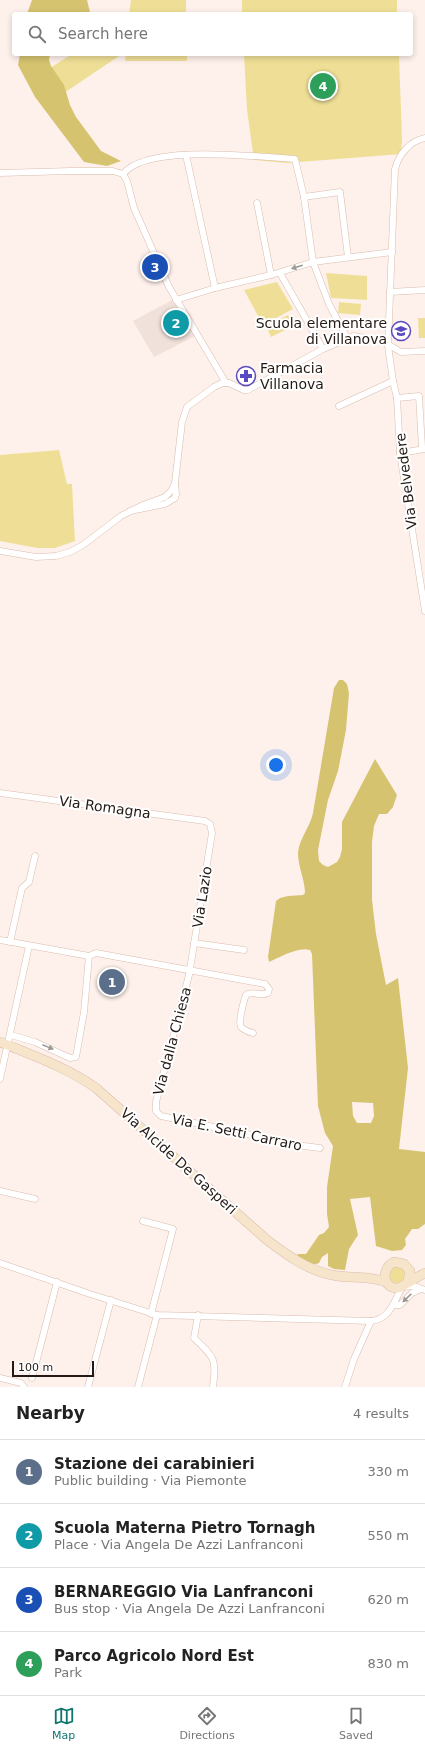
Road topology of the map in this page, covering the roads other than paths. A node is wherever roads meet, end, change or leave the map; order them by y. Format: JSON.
{"nodes":[{"id":1,"x":425,"y":138,"type":"edge"},
{"id":2,"x":186,"y":155,"type":"junction"},
{"id":3,"x":0,"y":173,"type":"edge"},
{"id":4,"x":123,"y":174,"type":"junction"},
{"id":5,"x":304,"y":197,"type":"junction"},
{"id":6,"x":257,"y":203,"type":"dead end"},
{"id":7,"x":392,"y":252,"type":"junction"},
{"id":8,"x":348,"y":257,"type":"junction"},
{"id":9,"x":313,"y":262,"type":"junction"},
{"id":10,"x":280,"y":273,"type":"junction"},
{"id":11,"x":271,"y":276,"type":"junction"},
{"id":12,"x":214,"y":288,"type":"junction"},
{"id":13,"x":425,"y":290,"type":"edge"},
{"id":14,"x":390,"y":292,"type":"junction"},
{"id":15,"x":176,"y":300,"type":"junction"},
{"id":16,"x":346,"y":338,"type":"junction"},
{"id":17,"x":388,"y":346,"type":"junction"},
{"id":18,"x":323,"y":349,"type":"junction"},
{"id":19,"x":425,"y":351,"type":"edge"},
{"id":20,"x":393,"y":381,"type":"junction"},
{"id":21,"x":226,"y":382,"type":"junction"},
{"id":22,"x":397,"y":398,"type":"junction"},
{"id":23,"x":339,"y":406,"type":"dead end"},
{"id":24,"x":423,"y":448,"type":"edge"},
{"id":25,"x":400,"y":453,"type":"junction"},
{"id":26,"x":0,"y":551,"type":"edge"},
{"id":27,"x":425,"y":571,"type":"edge"},
{"id":28,"x":418,"y":572,"type":"junction"},
{"id":29,"x":425,"y":611,"type":"edge"},
{"id":30,"x":0,"y":793,"type":"edge"},
{"id":31,"x":210,"y":824,"type":"joint"},
{"id":32,"x":35,"y":856,"type":"dead end"},
{"id":33,"x":0,"y":940,"type":"edge"},
{"id":34,"x":10,"y":942,"type":"junction"},
{"id":35,"x":194,"y":943,"type":"junction"},
{"id":36,"x":29,"y":946,"type":"junction"},
{"id":37,"x":244,"y":950,"type":"dead end"},
{"id":38,"x":89,"y":956,"type":"junction"},
{"id":39,"x":190,"y":970,"type":"junction"},
{"id":40,"x":253,"y":1033,"type":"dead end"},
{"id":41,"x":11,"y":1035,"type":"junction"},
{"id":42,"x":4,"y":1044,"type":"edge"},
{"id":43,"x":0,"y":1079,"type":"edge"},
{"id":44,"x":156,"y":1111,"type":"joint"},
{"id":45,"x":320,"y":1148,"type":"dead end"},
{"id":46,"x":0,"y":1191,"type":"edge"},
{"id":47,"x":35,"y":1199,"type":"dead end"},
{"id":48,"x":142,"y":1221,"type":"dead end"},
{"id":49,"x":0,"y":1263,"type":"edge"},
{"id":50,"x":406,"y":1265,"type":"junction"},
{"id":51,"x":387,"y":1266,"type":"junction"},
{"id":52,"x":425,"y":1268,"type":"edge"},
{"id":53,"x":425,"y":1273,"type":"edge"},
{"id":54,"x":356,"y":1278,"type":"junction"},
{"id":55,"x":57,"y":1282,"type":"junction"},
{"id":56,"x":387,"y":1283,"type":"junction"},
{"id":57,"x":405,"y":1284,"type":"junction"},
{"id":58,"x":423,"y":1290,"type":"edge"},
{"id":59,"x":111,"y":1300,"type":"junction"},
{"id":60,"x":393,"y":1305,"type":"junction"},
{"id":61,"x":154,"y":1314,"type":"junction"},
{"id":62,"x":198,"y":1316,"type":"junction"},
{"id":63,"x":371,"y":1321,"type":"junction"},
{"id":64,"x":0,"y":1378,"type":"edge"},
{"id":65,"x":32,"y":1378,"type":"dead end"},
{"id":66,"x":22,"y":1385,"type":"edge"},
{"id":67,"x":88,"y":1387,"type":"edge"},
{"id":68,"x":138,"y":1387,"type":"edge"},
{"id":69,"x":213,"y":1387,"type":"edge"},
{"id":70,"x":345,"y":1387,"type":"edge"}],
"edges":[{"from":1,"to":7,"type":"street","name":"Via Belvedere"},
{"from":2,"to":4,"type":"street"},
{"from":2,"to":5,"type":"street"},
{"from":2,"to":12,"type":"street"},
{"from":3,"to":4,"type":"street"},
{"from":4,"to":15,"type":"street"},
{"from":5,"to":8,"type":"street"},
{"from":5,"to":9,"type":"street"},
{"from":6,"to":11,"type":"street"},
{"from":7,"to":8,"type":"street"},
{"from":7,"to":14,"type":"street","name":"Via Belvedere"},
{"from":8,"to":9,"type":"street"},
{"from":9,"to":10,"type":"street","one_way":true},
{"from":9,"to":16,"type":"street"},
{"from":10,"to":11,"type":"street"},
{"from":10,"to":18,"type":"street"},
{"from":11,"to":12,"type":"street"},
{"from":12,"to":15,"type":"street"},
{"from":13,"to":14,"type":"street"},
{"from":14,"to":17,"type":"street","name":"Via Belvedere"},
{"from":15,"to":21,"type":"street"},
{"from":16,"to":17,"type":"street"},
{"from":16,"to":18,"type":"street"},
{"from":17,"to":19,"type":"street"},
{"from":17,"to":20,"type":"street","name":"Via Belvedere"},
{"from":18,"to":21,"type":"street"},
{"from":20,"to":22,"type":"street","name":"Via Belvedere"},
{"from":20,"to":23,"type":"street"},
{"from":21,"to":26,"type":"street"},
{"from":22,"to":24,"type":"street","name":"Via Belvedere"},
{"from":22,"to":25,"type":"street","name":"Via Belvedere"},
{"from":24,"to":25,"type":"street"},
{"from":25,"to":28,"type":"street","name":"Via Belvedere"},
{"from":27,"to":28,"type":"street"},
{"from":28,"to":29,"type":"street","name":"Via Belvedere"},
{"from":30,"to":31,"type":"street","name":"Via Romagna"},
{"from":31,"to":35,"type":"street","name":"Via Lazio"},
{"from":32,"to":34,"type":"street"},
{"from":33,"to":34,"type":"street"},
{"from":34,"to":36,"type":"street"},
{"from":35,"to":37,"type":"street"},
{"from":35,"to":39,"type":"street","name":"Via Lazio"},
{"from":36,"to":38,"type":"street"},
{"from":36,"to":41,"type":"street"},
{"from":38,"to":39,"type":"street"},
{"from":41,"to":38,"type":"street","one_way":true},
{"from":39,"to":40,"type":"street"},
{"from":39,"to":44,"type":"street","name":"Via dalla Chiesa"},
{"from":41,"to":42,"type":"street"},
{"from":42,"to":43,"type":"street"},
{"from":42,"to":54,"type":"main road","name":"Via Alcide De Gasperi"},
{"from":44,"to":45,"type":"street","name":"Via E. Setti Carraro"},
{"from":46,"to":47,"type":"street"},
{"from":48,"to":61,"type":"street"},
{"from":49,"to":55,"type":"street"},
{"from":50,"to":51,"type":"main road"},
{"from":50,"to":52,"type":"main road"},
{"from":50,"to":57,"type":"main road"},
{"from":51,"to":54,"type":"main road","name":"Via Alcide De Gasperi"},
{"from":51,"to":56,"type":"main road"},
{"from":53,"to":57,"type":"main road"},
{"from":54,"to":56,"type":"main road","name":"Via Alcide De Gasperi"},
{"from":55,"to":59,"type":"street"},
{"from":55,"to":65,"type":"street"},
{"from":56,"to":57,"type":"main road"},
{"from":56,"to":60,"type":"street"},
{"from":57,"to":58,"type":"street"},
{"from":57,"to":60,"type":"street"},
{"from":58,"to":60,"type":"street","one_way":true},
{"from":59,"to":61,"type":"street"},
{"from":59,"to":67,"type":"street"},
{"from":60,"to":63,"type":"street"},
{"from":61,"to":62,"type":"street"},
{"from":61,"to":68,"type":"street"},
{"from":62,"to":63,"type":"street"},
{"from":62,"to":69,"type":"street"},
{"from":63,"to":70,"type":"street"},
{"from":64,"to":66,"type":"street"}]}
